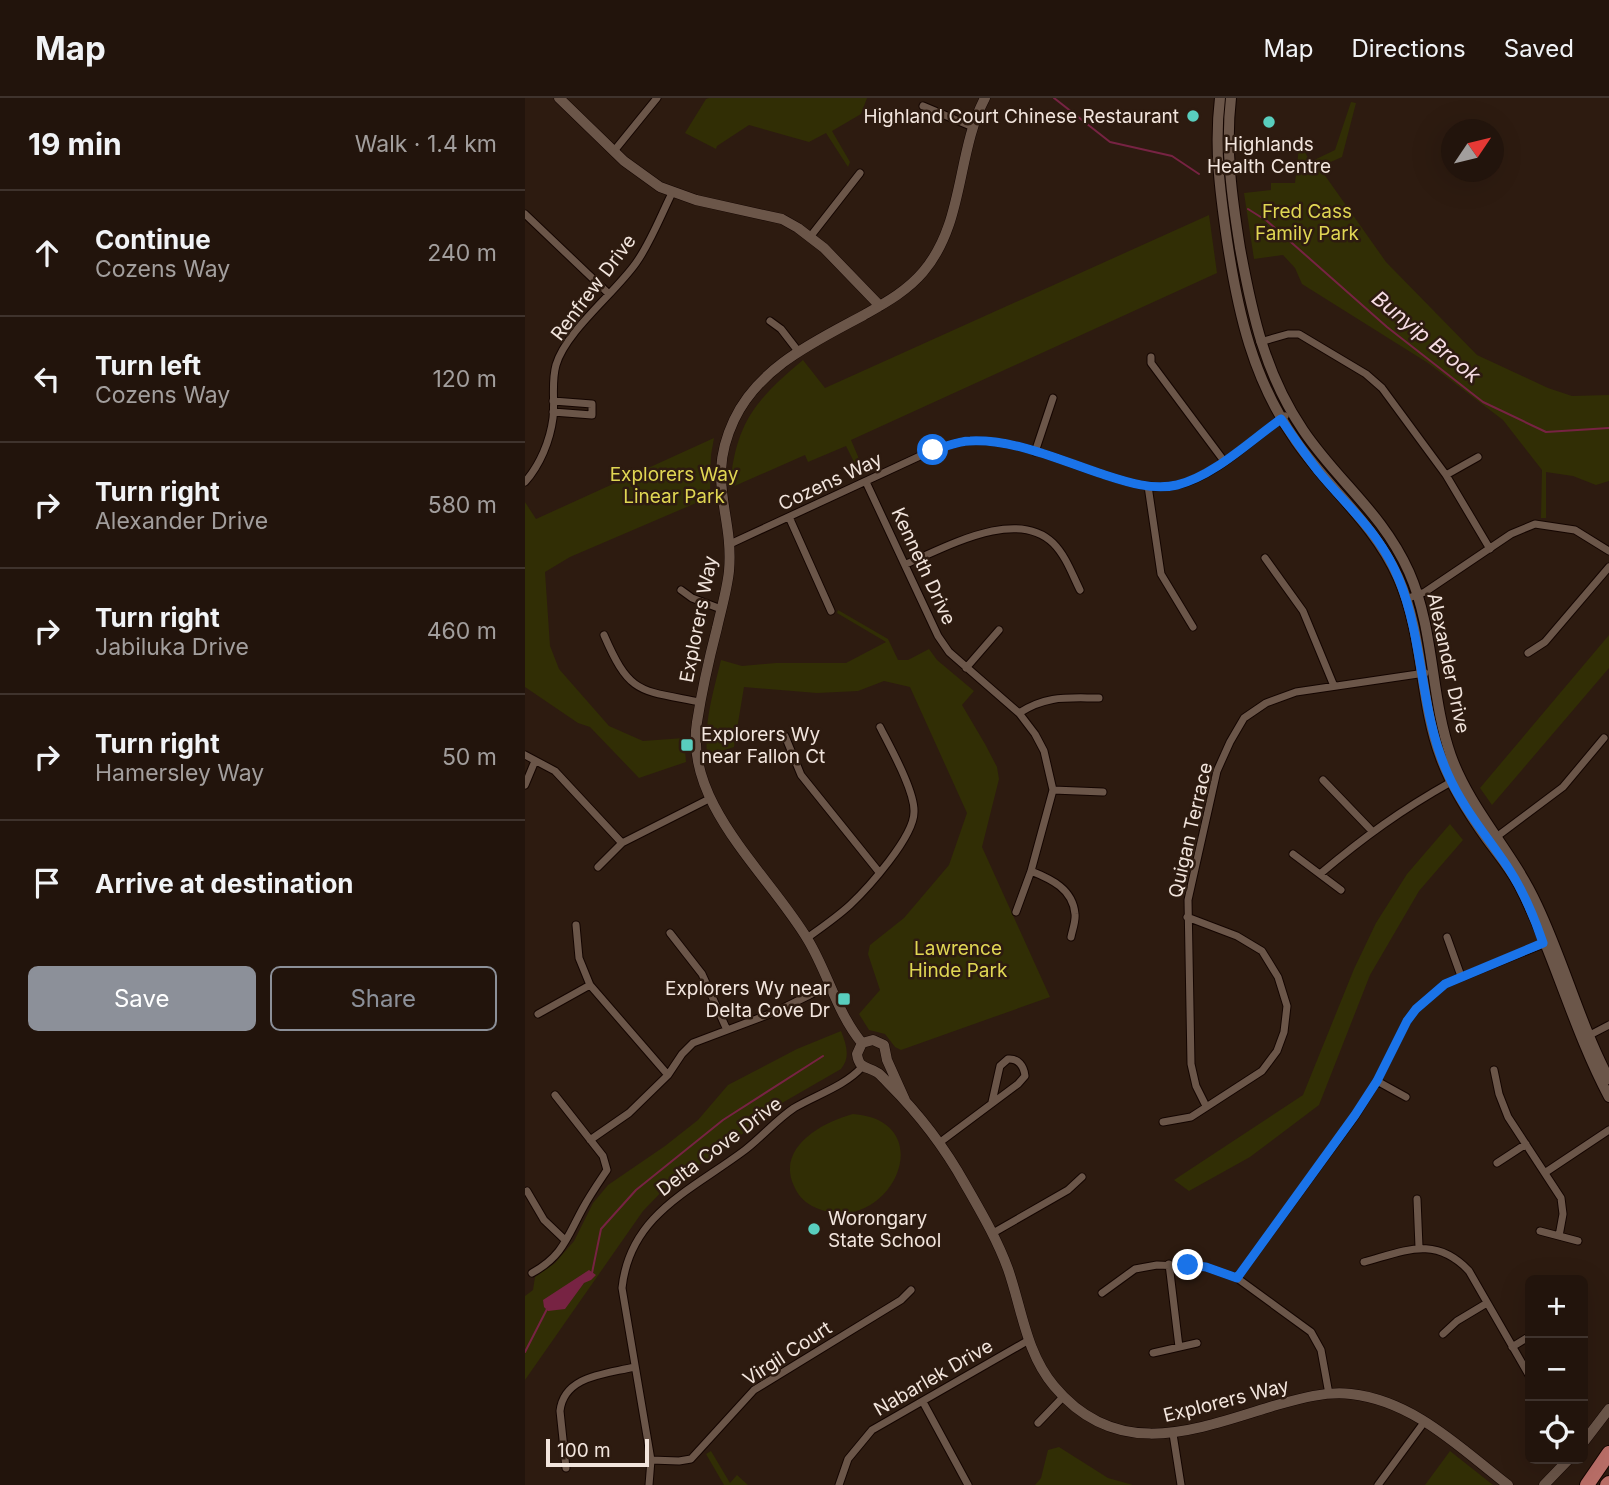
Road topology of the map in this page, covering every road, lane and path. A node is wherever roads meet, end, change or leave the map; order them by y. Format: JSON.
{"nodes":[{"id":1,"x":559,"y":98,"type":"edge"},
{"id":2,"x":657,"y":98,"type":"edge"},
{"id":3,"x":985,"y":98,"type":"edge"},
{"id":4,"x":1220,"y":98,"type":"edge"},
{"id":5,"x":1231,"y":98,"type":"edge"},
{"id":6,"x":923,"y":106,"type":"dead end"},
{"id":7,"x":973,"y":127,"type":"junction"},
{"id":8,"x":614,"y":150,"type":"junction"},
{"id":9,"x":860,"y":173,"type":"dead end"},
{"id":10,"x":673,"y":191,"type":"junction"},
{"id":11,"x":525,"y":214,"type":"edge"},
{"id":12,"x":810,"y":237,"type":"junction"},
{"id":13,"x":609,"y":295,"type":"junction"},
{"id":14,"x":880,"y":306,"type":"junction"},
{"id":15,"x":769,"y":321,"type":"dead end"},
{"id":16,"x":1260,"y":342,"type":"junction"},
{"id":17,"x":798,"y":351,"type":"junction"},
{"id":18,"x":1151,"y":357,"type":"dead end"},
{"id":19,"x":1053,"y":398,"type":"dead end"},
{"id":20,"x":553,"y":401,"type":"junction"},
{"id":21,"x":553,"y":412,"type":"junction"},
{"id":22,"x":1291,"y":412,"type":"junction"},
{"id":23,"x":1281,"y":419,"type":"junction"},
{"id":24,"x":1035,"y":452,"type":"junction"},
{"id":25,"x":1478,"y":457,"type":"dead end"},
{"id":26,"x":1224,"y":461,"type":"junction"},
{"id":27,"x":1446,"y":475,"type":"junction"},
{"id":28,"x":525,"y":482,"type":"edge"},
{"id":29,"x":866,"y":482,"type":"junction"},
{"id":30,"x":1148,"y":486,"type":"junction"},
{"id":31,"x":789,"y":517,"type":"junction"},
{"id":32,"x":730,"y":544,"type":"junction"},
{"id":33,"x":1490,"y":549,"type":"junction"},
{"id":34,"x":1609,"y":551,"type":"edge"},
{"id":35,"x":1265,"y":558,"type":"dead end"},
{"id":36,"x":906,"y":564,"type":"junction"},
{"id":37,"x":1609,"y":567,"type":"edge"},
{"id":38,"x":681,"y":590,"type":"dead end"},
{"id":39,"x":1080,"y":590,"type":"dead end"},
{"id":40,"x":1417,"y":595,"type":"junction"},
{"id":41,"x":1406,"y":599,"type":"junction"},
{"id":42,"x":721,"y":609,"type":"junction"},
{"id":43,"x":831,"y":611,"type":"dead end"},
{"id":44,"x":1193,"y":627,"type":"dead end"},
{"id":45,"x":999,"y":630,"type":"dead end"},
{"id":46,"x":604,"y":635,"type":"dead end"},
{"id":47,"x":1528,"y":653,"type":"dead end"},
{"id":48,"x":967,"y":668,"type":"junction"},
{"id":49,"x":1434,"y":671,"type":"junction"},
{"id":50,"x":1422,"y":674,"type":"junction"},
{"id":51,"x":1334,"y":686,"type":"junction"},
{"id":52,"x":1099,"y":698,"type":"dead end"},
{"id":53,"x":700,"y":702,"type":"junction"},
{"id":54,"x":1019,"y":713,"type":"junction"},
{"id":55,"x":880,"y":727,"type":"dead end"},
{"id":56,"x":785,"y":736,"type":"dead end"},
{"id":57,"x":1604,"y":738,"type":"dead end"},
{"id":58,"x":525,"y":755,"type":"edge"},
{"id":59,"x":535,"y":761,"type":"junction"},
{"id":60,"x":1323,"y":780,"type":"dead end"},
{"id":61,"x":1451,"y":782,"type":"junction"},
{"id":62,"x":525,"y":785,"type":"edge"},
{"id":63,"x":1053,"y":790,"type":"junction"},
{"id":64,"x":1103,"y":792,"type":"dead end"},
{"id":65,"x":709,"y":799,"type":"junction"},
{"id":66,"x":1372,"y":831,"type":"junction"},
{"id":67,"x":1493,"y":840,"type":"junction"},
{"id":68,"x":622,"y":843,"type":"junction"},
{"id":69,"x":1293,"y":854,"type":"dead end"},
{"id":70,"x":598,"y":867,"type":"dead end"},
{"id":71,"x":1031,"y":871,"type":"junction"},
{"id":72,"x":879,"y":872,"type":"junction"},
{"id":73,"x":1320,"y":874,"type":"junction"},
{"id":74,"x":1341,"y":890,"type":"dead end"},
{"id":75,"x":1016,"y":912,"type":"dead end"},
{"id":76,"x":1187,"y":917,"type":"junction"},
{"id":77,"x":576,"y":925,"type":"dead end"},
{"id":78,"x":670,"y":933,"type":"dead end"},
{"id":79,"x":1071,"y":937,"type":"dead end"},
{"id":80,"x":1447,"y":937,"type":"dead end"},
{"id":81,"x":807,"y":939,"type":"junction"},
{"id":82,"x":1548,"y":942,"type":"junction"},
{"id":83,"x":1461,"y":976,"type":"junction"},
{"id":84,"x":590,"y":985,"type":"junction"},
{"id":85,"x":830,"y":985,"type":"junction"},
{"id":86,"x":538,"y":1014,"type":"dead end"},
{"id":87,"x":1609,"y":1025,"type":"edge"},
{"id":88,"x":727,"y":1030,"type":"junction"},
{"id":89,"x":1586,"y":1037,"type":"junction"},
{"id":90,"x":862,"y":1043,"type":"junction"},
{"id":91,"x":887,"y":1059,"type":"junction"},
{"id":92,"x":863,"y":1067,"type":"junction"},
{"id":93,"x":875,"y":1070,"type":"junction"},
{"id":94,"x":1494,"y":1070,"type":"dead end"},
{"id":95,"x":668,"y":1075,"type":"junction"},
{"id":96,"x":1609,"y":1079,"type":"edge"},
{"id":97,"x":1377,"y":1081,"type":"junction"},
{"id":98,"x":555,"y":1095,"type":"dead end"},
{"id":99,"x":1406,"y":1097,"type":"dead end"},
{"id":100,"x":1609,"y":1097,"type":"edge"},
{"id":101,"x":905,"y":1100,"type":"junction"},
{"id":102,"x":992,"y":1102,"type":"junction"},
{"id":103,"x":1206,"y":1106,"type":"junction"},
{"id":104,"x":1163,"y":1122,"type":"dead end"},
{"id":105,"x":1609,"y":1130,"type":"edge"},
{"id":106,"x":590,"y":1140,"type":"junction"},
{"id":107,"x":939,"y":1143,"type":"junction"},
{"id":108,"x":1526,"y":1144,"type":"junction"},
{"id":109,"x":1497,"y":1163,"type":"dead end"},
{"id":110,"x":1546,"y":1172,"type":"junction"},
{"id":111,"x":1082,"y":1177,"type":"dead end"},
{"id":112,"x":527,"y":1191,"type":"dead end"},
{"id":113,"x":1417,"y":1199,"type":"dead end"},
{"id":114,"x":1540,"y":1231,"type":"dead end"},
{"id":115,"x":993,"y":1233,"type":"junction"},
{"id":116,"x":1559,"y":1236,"type":"junction"},
{"id":117,"x":565,"y":1241,"type":"junction"},
{"id":118,"x":1578,"y":1241,"type":"dead end"},
{"id":119,"x":1419,"y":1247,"type":"junction"},
{"id":120,"x":1364,"y":1262,"type":"dead end"},
{"id":121,"x":1169,"y":1264,"type":"junction"},
{"id":122,"x":532,"y":1273,"type":"dead end"},
{"id":123,"x":1237,"y":1278,"type":"junction"},
{"id":124,"x":911,"y":1290,"type":"dead end"},
{"id":125,"x":1103,"y":1293,"type":"dead end"},
{"id":126,"x":1487,"y":1303,"type":"junction"},
{"id":127,"x":1443,"y":1334,"type":"dead end"},
{"id":128,"x":1527,"y":1338,"type":"edge"},
{"id":129,"x":1029,"y":1340,"type":"junction"},
{"id":130,"x":1197,"y":1343,"type":"dead end"},
{"id":131,"x":1179,"y":1347,"type":"junction"},
{"id":132,"x":1512,"y":1347,"type":"junction"},
{"id":133,"x":1153,"y":1353,"type":"dead end"},
{"id":134,"x":634,"y":1367,"type":"junction"},
{"id":135,"x":1525,"y":1369,"type":"edge"},
{"id":136,"x":1329,"y":1394,"type":"junction"},
{"id":137,"x":1063,"y":1397,"type":"junction"},
{"id":138,"x":923,"y":1402,"type":"junction"},
{"id":139,"x":1609,"y":1409,"type":"edge"},
{"id":140,"x":1425,"y":1421,"type":"junction"},
{"id":141,"x":1038,"y":1423,"type":"dead end"},
{"id":142,"x":1173,"y":1434,"type":"junction"},
{"id":143,"x":1588,"y":1434,"type":"edge"},
{"id":144,"x":1609,"y":1453,"type":"edge"},
{"id":145,"x":651,"y":1460,"type":"junction"},
{"id":146,"x":1564,"y":1464,"type":"edge"},
{"id":147,"x":566,"y":1468,"type":"dead end"},
{"id":148,"x":649,"y":1485,"type":"edge"},
{"id":149,"x":839,"y":1485,"type":"edge"},
{"id":150,"x":968,"y":1485,"type":"edge"},
{"id":151,"x":1181,"y":1485,"type":"edge"},
{"id":152,"x":1378,"y":1485,"type":"edge"},
{"id":153,"x":1508,"y":1485,"type":"edge"},
{"id":154,"x":1544,"y":1485,"type":"edge"},
{"id":155,"x":1587,"y":1485,"type":"edge"}],
"edges":[{"from":1,"to":8,"type":"street"},
{"from":2,"to":8,"type":"street"},
{"from":3,"to":7,"type":"street","name":"Explorers Way"},
{"from":4,"to":23,"type":"main road","name":"Alexander Drive"},
{"from":5,"to":16,"type":"main road","name":"Alexander Drive"},
{"from":6,"to":7,"type":"street"},
{"from":7,"to":14,"type":"street","name":"Explorers Way"},
{"from":8,"to":10,"type":"street"},
{"from":9,"to":12,"type":"street"},
{"from":10,"to":12,"type":"street"},
{"from":10,"to":13,"type":"street","name":"Renfrew Drive"},
{"from":11,"to":13,"type":"street"},
{"from":12,"to":14,"type":"street"},
{"from":13,"to":20,"type":"street","name":"Renfrew Drive"},
{"from":14,"to":17,"type":"street","name":"Explorers Way"},
{"from":15,"to":17,"type":"street"},
{"from":16,"to":22,"type":"main road","name":"Alexander Drive"},
{"from":16,"to":27,"type":"street"},
{"from":17,"to":32,"type":"street","name":"Explorers Way"},
{"from":18,"to":26,"type":"street"},
{"from":19,"to":24,"type":"street"},
{"from":20,"to":21,"type":"street","name":"Renfrew Drive"},
{"from":20,"to":21,"type":"street"},
{"from":21,"to":28,"type":"street","name":"Renfrew Drive"},
{"from":22,"to":23,"type":"street","name":"Cozens Way"},
{"from":22,"to":40,"type":"main road","name":"Alexander Drive"},
{"from":23,"to":26,"type":"street","name":"Cozens Way"},
{"from":23,"to":41,"type":"main road","name":"Alexander Drive"},
{"from":24,"to":29,"type":"street","name":"Cozens Way"},
{"from":24,"to":30,"type":"street","name":"Cozens Way"},
{"from":25,"to":27,"type":"street"},
{"from":26,"to":30,"type":"street","name":"Cozens Way"},
{"from":27,"to":33,"type":"street"},
{"from":29,"to":31,"type":"street","name":"Cozens Way"},
{"from":29,"to":36,"type":"street","name":"Kenneth Drive"},
{"from":30,"to":44,"type":"street"},
{"from":31,"to":32,"type":"street","name":"Cozens Way"},
{"from":31,"to":43,"type":"street"},
{"from":32,"to":42,"type":"street","name":"Explorers Way"},
{"from":33,"to":34,"type":"street"},
{"from":33,"to":40,"type":"street"},
{"from":35,"to":51,"type":"street"},
{"from":36,"to":39,"type":"street"},
{"from":36,"to":48,"type":"street","name":"Kenneth Drive"},
{"from":37,"to":47,"type":"street"},
{"from":38,"to":42,"type":"street"},
{"from":40,"to":41,"type":"street"},
{"from":40,"to":49,"type":"main road","name":"Alexander Drive"},
{"from":41,"to":50,"type":"main road","name":"Alexander Drive"},
{"from":42,"to":53,"type":"street","name":"Explorers Way"},
{"from":45,"to":48,"type":"street"},
{"from":46,"to":53,"type":"street"},
{"from":48,"to":54,"type":"street","name":"Kenneth Drive"},
{"from":49,"to":50,"type":"street","name":"Quigan Terrace"},
{"from":49,"to":67,"type":"main road","name":"Alexander Drive"},
{"from":50,"to":51,"type":"street","name":"Quigan Terrace"},
{"from":50,"to":61,"type":"main road","name":"Alexander Drive"},
{"from":51,"to":76,"type":"street","name":"Quigan Terrace"},
{"from":52,"to":54,"type":"street"},
{"from":53,"to":65,"type":"street","name":"Explorers Way"},
{"from":54,"to":63,"type":"street","name":"Kenneth Drive"},
{"from":55,"to":72,"type":"street"},
{"from":56,"to":72,"type":"street"},
{"from":57,"to":67,"type":"street"},
{"from":58,"to":59,"type":"street"},
{"from":59,"to":62,"type":"street"},
{"from":59,"to":68,"type":"street"},
{"from":60,"to":66,"type":"street"},
{"from":61,"to":66,"type":"street"},
{"from":61,"to":67,"type":"main road","name":"Alexander Drive"},
{"from":63,"to":64,"type":"street"},
{"from":63,"to":71,"type":"street","name":"Kenneth Drive"},
{"from":65,"to":68,"type":"street"},
{"from":65,"to":81,"type":"street","name":"Explorers Way"},
{"from":66,"to":73,"type":"street"},
{"from":67,"to":82,"type":"main road","name":"Alexander Drive"},
{"from":68,"to":70,"type":"street"},
{"from":69,"to":73,"type":"street"},
{"from":71,"to":75,"type":"street","name":"Kenneth Drive"},
{"from":71,"to":79,"type":"street"},
{"from":72,"to":81,"type":"street"},
{"from":73,"to":74,"type":"street"},
{"from":76,"to":103,"type":"street","name":"Quigan Terrace"},
{"from":76,"to":103,"type":"street"},
{"from":77,"to":84,"type":"street"},
{"from":78,"to":88,"type":"street"},
{"from":80,"to":83,"type":"street"},
{"from":81,"to":85,"type":"street","name":"Explorers Way"},
{"from":82,"to":83,"type":"street"},
{"from":82,"to":89,"type":"main road","name":"Alexander Drive"},
{"from":83,"to":97,"type":"street"},
{"from":84,"to":86,"type":"street"},
{"from":84,"to":95,"type":"street"},
{"from":85,"to":88,"type":"street"},
{"from":85,"to":90,"type":"street","name":"Explorers Way"},
{"from":87,"to":89,"type":"street"},
{"from":88,"to":95,"type":"street"},
{"from":89,"to":96,"type":"main road","name":"Alexander Drive"},
{"from":89,"to":100,"type":"main road","name":"Alexander Drive"},
{"from":90,"to":91,"type":"street","name":"Explorers Way"},
{"from":90,"to":92,"type":"street","name":"Explorers Way"},
{"from":91,"to":93,"type":"street"},
{"from":91,"to":101,"type":"street","name":"Explorers Way"},
{"from":92,"to":93,"type":"street"},
{"from":92,"to":134,"type":"street","name":"Delta Cove Drive"},
{"from":93,"to":101,"type":"street","name":"Explorers Way"},
{"from":94,"to":108,"type":"street"},
{"from":95,"to":106,"type":"street"},
{"from":97,"to":99,"type":"street"},
{"from":97,"to":123,"type":"street"},
{"from":98,"to":106,"type":"street"},
{"from":101,"to":107,"type":"street","name":"Explorers Way"},
{"from":102,"to":102,"type":"street"},
{"from":102,"to":107,"type":"street"},
{"from":103,"to":104,"type":"street"},
{"from":105,"to":110,"type":"street"},
{"from":106,"to":117,"type":"street"},
{"from":107,"to":115,"type":"street","name":"Explorers Way"},
{"from":108,"to":109,"type":"street"},
{"from":108,"to":110,"type":"street"},
{"from":110,"to":116,"type":"street"},
{"from":111,"to":115,"type":"street"},
{"from":112,"to":117,"type":"street"},
{"from":113,"to":119,"type":"street"},
{"from":114,"to":116,"type":"street"},
{"from":115,"to":129,"type":"street","name":"Explorers Way"},
{"from":116,"to":118,"type":"street"},
{"from":117,"to":122,"type":"street"},
{"from":119,"to":120,"type":"street"},
{"from":119,"to":126,"type":"street"},
{"from":121,"to":123,"type":"street"},
{"from":121,"to":125,"type":"street"},
{"from":121,"to":131,"type":"street"},
{"from":123,"to":136,"type":"street"},
{"from":124,"to":145,"type":"street","name":"Virgil Court"},
{"from":126,"to":127,"type":"street"},
{"from":126,"to":132,"type":"street"},
{"from":128,"to":132,"type":"street"},
{"from":129,"to":137,"type":"street","name":"Explorers Way"},
{"from":129,"to":138,"type":"street","name":"Nabarlek Drive"},
{"from":130,"to":131,"type":"street"},
{"from":131,"to":133,"type":"street"},
{"from":132,"to":135,"type":"street"},
{"from":134,"to":145,"type":"street","name":"Delta Cove Drive"},
{"from":134,"to":147,"type":"street"},
{"from":136,"to":140,"type":"street","name":"Explorers Way"},
{"from":136,"to":142,"type":"street","name":"Explorers Way"},
{"from":137,"to":141,"type":"street"},
{"from":137,"to":142,"type":"street","name":"Explorers Way"},
{"from":138,"to":149,"type":"street","name":"Nabarlek Drive"},
{"from":138,"to":150,"type":"street"},
{"from":139,"to":143,"type":"street"},
{"from":140,"to":152,"type":"street"},
{"from":140,"to":153,"type":"street","name":"Explorers Way"},
{"from":142,"to":151,"type":"street"},
{"from":144,"to":155,"type":"highway"},
{"from":145,"to":148,"type":"street","name":"Delta Cove Drive"},
{"from":146,"to":154,"type":"street"}]}
